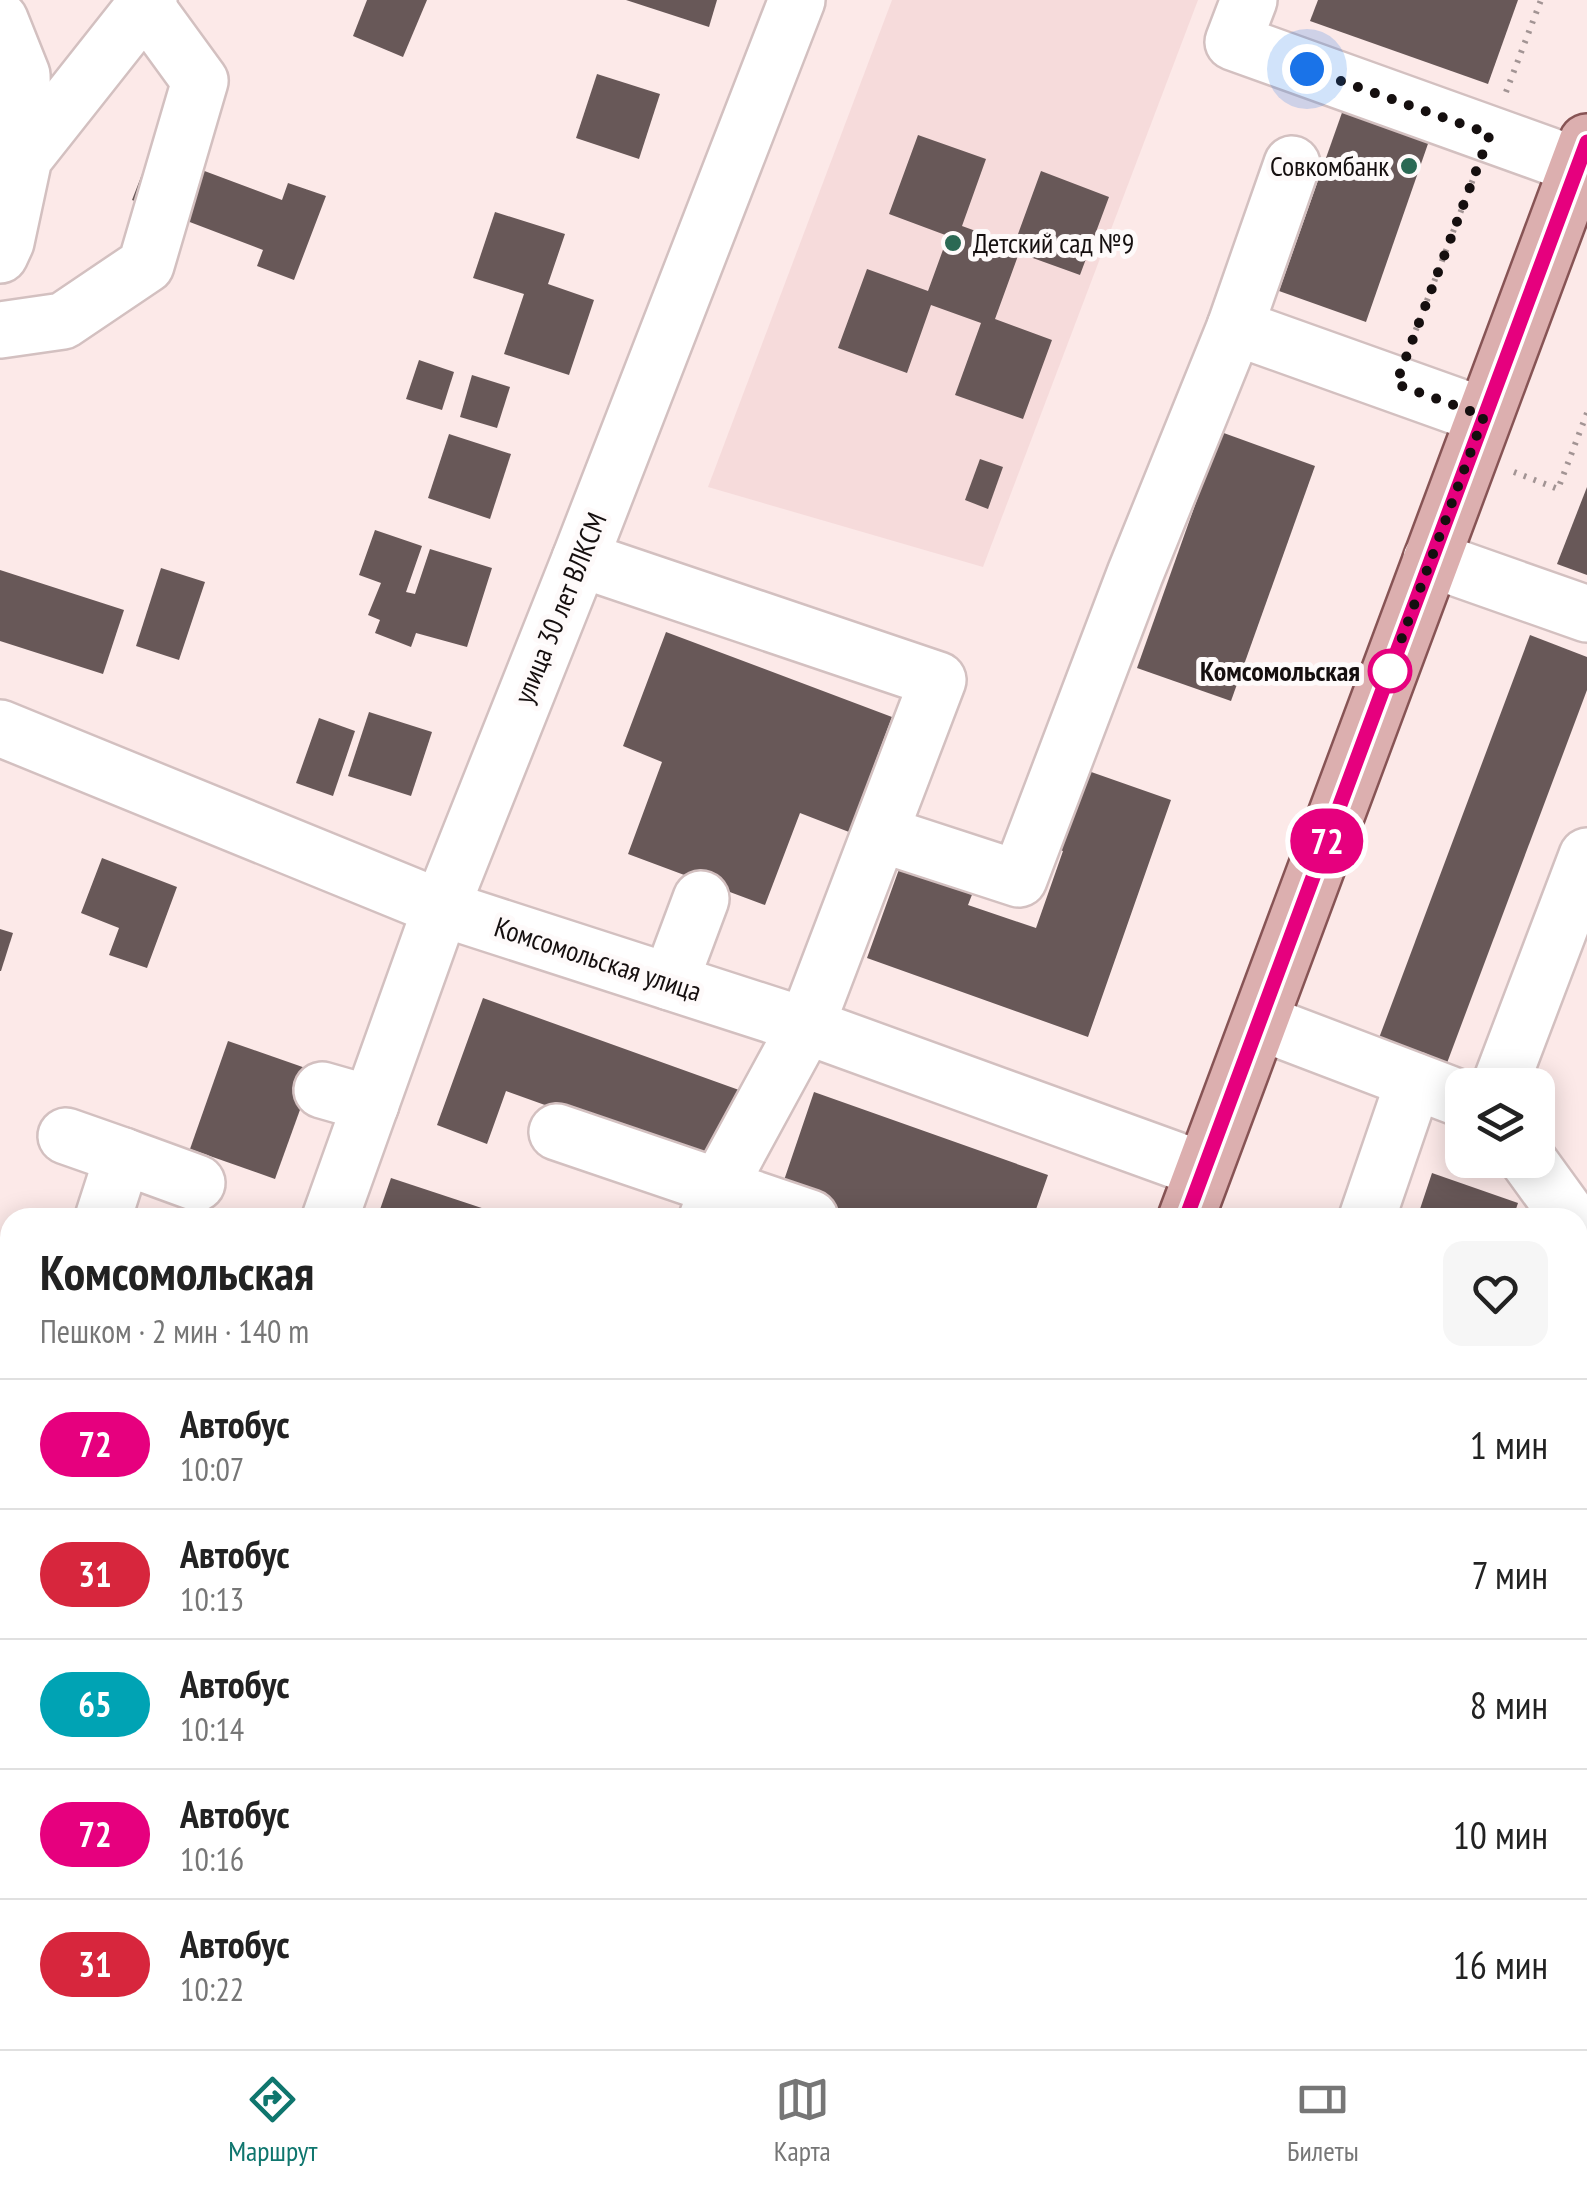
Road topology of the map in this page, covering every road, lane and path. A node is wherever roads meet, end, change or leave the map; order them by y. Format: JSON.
{"nodes":[{"id":1,"x":797,"y":0,"type":"edge"},
{"id":2,"x":1249,"y":0,"type":"edge"},
{"id":3,"x":1541,"y":0,"type":"edge"},
{"id":4,"x":146,"y":2,"type":"edge"},
{"id":5,"x":0,"y":20,"type":"edge"},
{"id":6,"x":1490,"y":134,"type":"junction"},
{"id":7,"x":12,"y":151,"type":"edge"},
{"id":8,"x":1583,"y":154,"type":"edge"},
{"id":9,"x":1292,"y":164,"type":"dead end"},
{"id":10,"x":0,"y":255,"type":"edge"},
{"id":11,"x":1235,"y":327,"type":"junction"},
{"id":12,"x":0,"y":330,"type":"edge"},
{"id":13,"x":1396,"y":384,"type":"junction"},
{"id":14,"x":1484,"y":416,"type":"junction"},
{"id":15,"x":1431,"y":559,"type":"junction"},
{"id":16,"x":580,"y":560,"type":"junction"},
{"id":17,"x":1587,"y":614,"type":"edge"},
{"id":18,"x":0,"y":728,"type":"edge"},
{"id":19,"x":881,"y":834,"type":"junction"},
{"id":20,"x":1587,"y":856,"type":"edge"},
{"id":21,"x":701,"y":899,"type":"dead end"},
{"id":22,"x":441,"y":908,"type":"junction"},
{"id":23,"x":670,"y":982,"type":"junction"},
{"id":24,"x":1260,"y":1022,"type":"junction"},
{"id":25,"x":806,"y":1026,"type":"junction"},
{"id":26,"x":1506,"y":1068,"type":"edge"},
{"id":27,"x":1438,"y":1090,"type":"edge"},
{"id":28,"x":557,"y":1132,"type":"dead end"},
{"id":29,"x":66,"y":1136,"type":"dead end"},
{"id":30,"x":123,"y":1156,"type":"junction"},
{"id":31,"x":1541,"y":1178,"type":"edge"},
{"id":32,"x":197,"y":1183,"type":"dead end"},
{"id":33,"x":1194,"y":1194,"type":"edge"},
{"id":34,"x":712,"y":1203,"type":"edge"},
{"id":35,"x":105,"y":1208,"type":"edge"},
{"id":36,"x":331,"y":1208,"type":"edge"},
{"id":37,"x":745,"y":1208,"type":"edge"},
{"id":38,"x":1373,"y":1208,"type":"edge"},
{"id":39,"x":1563,"y":1208,"type":"edge"}],
"edges":[{"from":1,"to":16,"type":"street","name":"улица 30 лет ВЛКСМ"},
{"from":2,"to":6,"type":"street"},
{"from":3,"to":6,"type":"path"},
{"from":4,"to":7,"type":"street"},
{"from":4,"to":12,"type":"street"},
{"from":5,"to":7,"type":"street"},
{"from":6,"to":8,"type":"street"},
{"from":6,"to":13,"type":"path"},
{"from":7,"to":10,"type":"street"},
{"from":8,"to":14,"type":"main road"},
{"from":9,"to":11,"type":"street"},
{"from":11,"to":13,"type":"street"},
{"from":11,"to":19,"type":"street"},
{"from":13,"to":14,"type":"street"},
{"from":14,"to":15,"type":"main road"},
{"from":15,"to":17,"type":"street"},
{"from":15,"to":24,"type":"main road"},
{"from":16,"to":19,"type":"street"},
{"from":16,"to":22,"type":"street","name":"улица 30 лет ВЛКСМ"},
{"from":18,"to":22,"type":"street","name":"Комсомольская улица"},
{"from":19,"to":25,"type":"street"},
{"from":20,"to":26,"type":"street"},
{"from":21,"to":23,"type":"street"},
{"from":22,"to":23,"type":"street","name":"Комсомольская улица"},
{"from":22,"to":36,"type":"street","name":"улица 30 лет ВЛКСМ"},
{"from":23,"to":25,"type":"street","name":"Комсомольская улица"},
{"from":24,"to":27,"type":"street"},
{"from":24,"to":33,"type":"main road"},
{"from":25,"to":33,"type":"street","name":"Комсомольская улица"},
{"from":25,"to":34,"type":"street"},
{"from":27,"to":38,"type":"street"},
{"from":28,"to":34,"type":"street"},
{"from":29,"to":30,"type":"street"},
{"from":30,"to":32,"type":"street"},
{"from":30,"to":35,"type":"street"},
{"from":31,"to":39,"type":"street"},
{"from":34,"to":37,"type":"street"}]}
